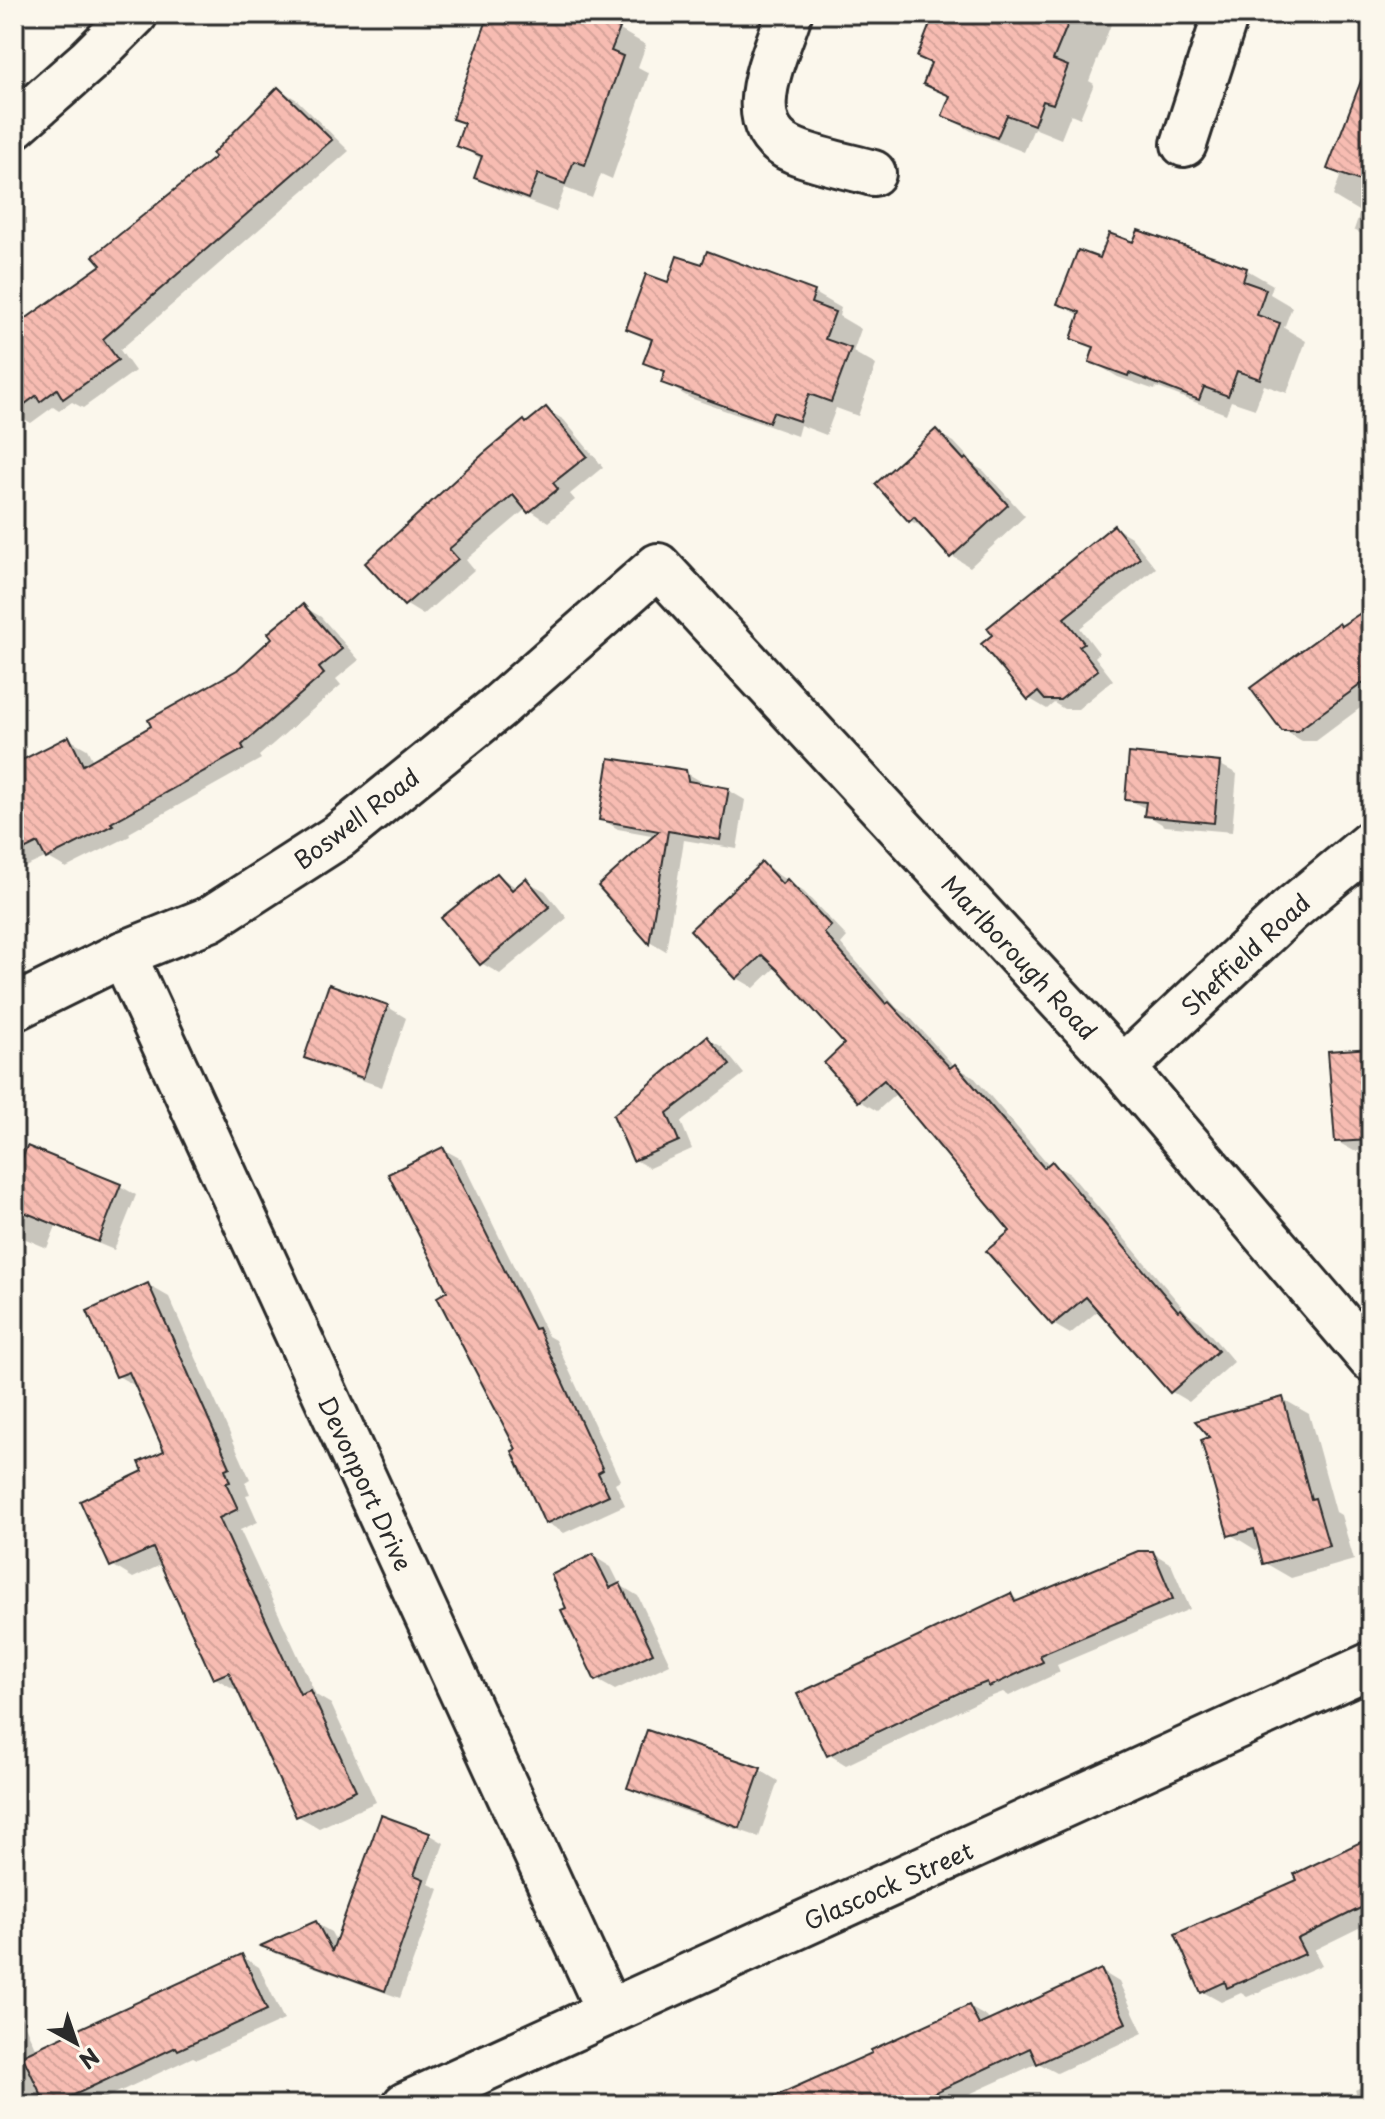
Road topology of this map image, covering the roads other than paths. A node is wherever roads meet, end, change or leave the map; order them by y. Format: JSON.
{"nodes":[{"id":1,"x":135,"y":14,"type":"edge"},
{"id":2,"x":789,"y":14,"type":"edge"},
{"id":3,"x":1226,"y":14,"type":"edge"},
{"id":4,"x":14,"y":126,"type":"edge"},
{"id":5,"x":1184,"y":144,"type":"dead end"},
{"id":6,"x":873,"y":173,"type":"dead end"},
{"id":7,"x":658,"y":566,"type":"joint"},
{"id":8,"x":1371,"y":843,"type":"edge"},
{"id":9,"x":123,"y":954,"type":"junction"},
{"id":10,"x":14,"y":1008,"type":"edge"},
{"id":11,"x":1123,"y":1068,"type":"junction"},
{"id":12,"x":1371,"y":1359,"type":"edge"},
{"id":13,"x":1371,"y":1665,"type":"edge"},
{"id":14,"x":609,"y":2012,"type":"junction"},
{"id":15,"x":405,"y":2105,"type":"edge"}],
"edges":[{"from":1,"to":4,"type":"street"},
{"from":2,"to":6,"type":"street"},
{"from":3,"to":5,"type":"street"},
{"from":7,"to":9,"type":"street","name":"Boswell Road"},
{"from":7,"to":11,"type":"street","name":"Marlborough Road"},
{"from":8,"to":11,"type":"street","name":"Sheffield Road"},
{"from":9,"to":10,"type":"street","name":"Boswell Road"},
{"from":9,"to":14,"type":"street","name":"Devonport Drive"},
{"from":11,"to":12,"type":"street","name":"Marlborough Road"},
{"from":13,"to":14,"type":"street","name":"Glascock Street"},
{"from":14,"to":15,"type":"street","name":"Glascock Street"}]}
